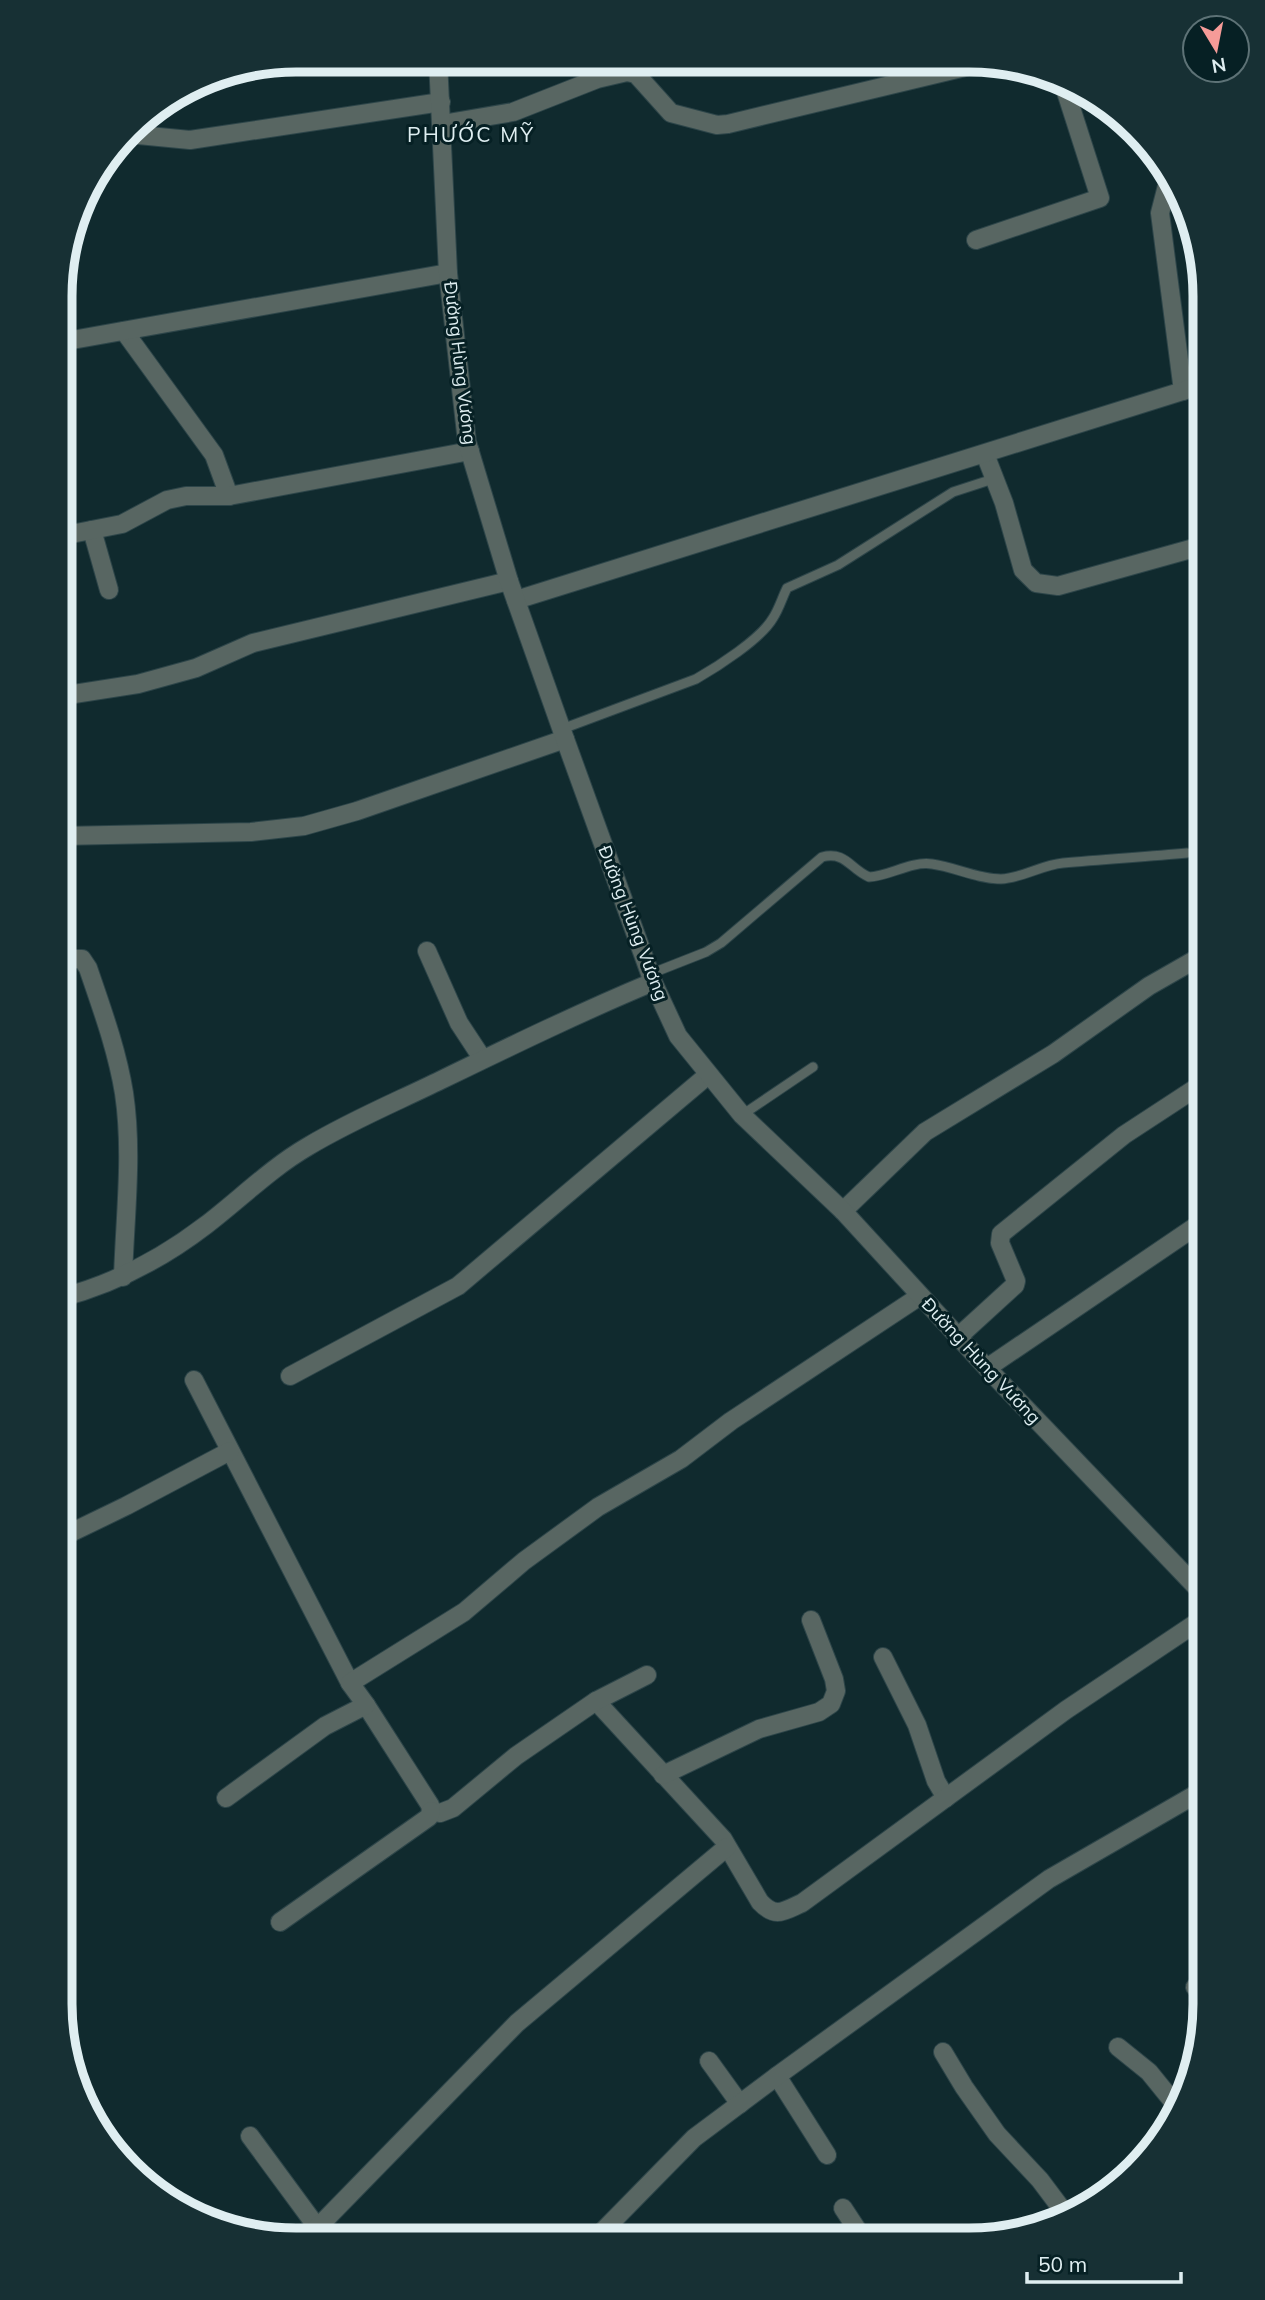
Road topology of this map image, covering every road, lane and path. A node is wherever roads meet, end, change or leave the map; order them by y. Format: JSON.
{"nodes":[{"id":1,"x":439,"y":72,"type":"edge"},
{"id":2,"x":626,"y":72,"type":"edge"},
{"id":3,"x":626,"y":72,"type":"edge"},
{"id":4,"x":945,"y":72,"type":"edge"},
{"id":5,"x":1067,"y":94,"type":"edge"},
{"id":6,"x":441,"y":102,"type":"junction"},
{"id":7,"x":442,"y":124,"type":"junction"},
{"id":8,"x":140,"y":135,"type":"edge"},
{"id":9,"x":1166,"y":190,"type":"edge"},
{"id":10,"x":976,"y":240,"type":"dead end"},
{"id":11,"x":448,"y":273,"type":"junction"},
{"id":12,"x":124,"y":331,"type":"junction"},
{"id":13,"x":72,"y":340,"type":"edge"},
{"id":14,"x":1193,"y":388,"type":"edge"},
{"id":15,"x":1183,"y":391,"type":"junction"},
{"id":16,"x":470,"y":451,"type":"junction"},
{"id":17,"x":985,"y":454,"type":"junction"},
{"id":18,"x":993,"y":479,"type":"junction"},
{"id":19,"x":229,"y":496,"type":"junction"},
{"id":20,"x":92,"y":530,"type":"junction"},
{"id":21,"x":72,"y":534,"type":"edge"},
{"id":22,"x":1193,"y":548,"type":"edge"},
{"id":23,"x":509,"y":581,"type":"junction"},
{"id":24,"x":109,"y":590,"type":"dead end"},
{"id":25,"x":516,"y":600,"type":"junction"},
{"id":26,"x":72,"y":694,"type":"edge"},
{"id":27,"x":563,"y":734,"type":"junction"},
{"id":28,"x":72,"y":836,"type":"edge"},
{"id":29,"x":1186,"y":853,"type":"dead end"},
{"id":30,"x":427,"y":951,"type":"dead end"},
{"id":31,"x":72,"y":959,"type":"edge"},
{"id":32,"x":1193,"y":961,"type":"edge"},
{"id":33,"x":652,"y":978,"type":"junction"},
{"id":34,"x":482,"y":1058,"type":"junction"},
{"id":35,"x":813,"y":1067,"type":"dead end"},
{"id":36,"x":708,"y":1075,"type":"junction"},
{"id":37,"x":1193,"y":1091,"type":"edge"},
{"id":38,"x":742,"y":1115,"type":"junction"},
{"id":39,"x":843,"y":1211,"type":"junction"},
{"id":40,"x":1193,"y":1228,"type":"edge"},
{"id":41,"x":123,"y":1277,"type":"junction"},
{"id":42,"x":72,"y":1294,"type":"edge"},
{"id":43,"x":920,"y":1296,"type":"junction"},
{"id":44,"x":958,"y":1337,"type":"junction"},
{"id":45,"x":987,"y":1368,"type":"junction"},
{"id":46,"x":290,"y":1376,"type":"dead end"},
{"id":47,"x":194,"y":1380,"type":"dead end"},
{"id":48,"x":230,"y":1451,"type":"junction"},
{"id":49,"x":72,"y":1532,"type":"edge"},
{"id":50,"x":1193,"y":1583,"type":"edge"},
{"id":51,"x":811,"y":1620,"type":"dead end"},
{"id":52,"x":1193,"y":1625,"type":"edge"},
{"id":53,"x":883,"y":1657,"type":"dead end"},
{"id":54,"x":647,"y":1675,"type":"dead end"},
{"id":55,"x":350,"y":1683,"type":"junction"},
{"id":56,"x":596,"y":1701,"type":"junction"},
{"id":57,"x":366,"y":1705,"type":"junction"},
{"id":58,"x":663,"y":1775,"type":"junction"},
{"id":59,"x":1193,"y":1796,"type":"edge"},
{"id":60,"x":226,"y":1798,"type":"dead end"},
{"id":61,"x":946,"y":1798,"type":"junction"},
{"id":62,"x":431,"y":1811,"type":"junction"},
{"id":63,"x":727,"y":1847,"type":"junction"},
{"id":64,"x":280,"y":1922,"type":"dead end"},
{"id":65,"x":1118,"y":2047,"type":"dead end"},
{"id":66,"x":943,"y":2052,"type":"dead end"},
{"id":67,"x":709,"y":2061,"type":"dead end"},
{"id":68,"x":777,"y":2076,"type":"junction"},
{"id":69,"x":1171,"y":2099,"type":"edge"},
{"id":70,"x":740,"y":2104,"type":"junction"},
{"id":71,"x":250,"y":2136,"type":"dead end"},
{"id":72,"x":827,"y":2155,"type":"dead end"},
{"id":73,"x":843,"y":2208,"type":"dead end"},
{"id":74,"x":1061,"y":2208,"type":"edge"},
{"id":75,"x":318,"y":2224,"type":"junction"},
{"id":76,"x":314,"y":2228,"type":"edge"},
{"id":77,"x":606,"y":2228,"type":"edge"},
{"id":78,"x":856,"y":2228,"type":"edge"}],
"edges":[{"from":1,"to":6,"type":"street","name":"Đường Hùng Vương"},
{"from":2,"to":7,"type":"street"},
{"from":3,"to":4,"type":"street"},
{"from":5,"to":10,"type":"street"},
{"from":6,"to":7,"type":"street","name":"Đường Hùng Vương"},
{"from":6,"to":8,"type":"street"},
{"from":7,"to":11,"type":"street","name":"Đường Hùng Vương"},
{"from":9,"to":15,"type":"street"},
{"from":11,"to":12,"type":"street"},
{"from":11,"to":16,"type":"street","name":"Đường Hùng Vương"},
{"from":12,"to":13,"type":"street"},
{"from":12,"to":19,"type":"street"},
{"from":14,"to":15,"type":"street"},
{"from":15,"to":17,"type":"street"},
{"from":16,"to":19,"type":"street"},
{"from":16,"to":23,"type":"street","name":"Đường Hùng Vương"},
{"from":17,"to":18,"type":"street"},
{"from":17,"to":25,"type":"street"},
{"from":18,"to":22,"type":"street"},
{"from":18,"to":27,"type":"lane"},
{"from":19,"to":20,"type":"street"},
{"from":20,"to":21,"type":"street"},
{"from":20,"to":24,"type":"street"},
{"from":23,"to":25,"type":"street","name":"Đường Hùng Vương"},
{"from":23,"to":26,"type":"street"},
{"from":25,"to":27,"type":"street","name":"Đường Hùng Vương"},
{"from":27,"to":28,"type":"street"},
{"from":27,"to":33,"type":"street","name":"Đường Hùng Vương"},
{"from":29,"to":33,"type":"lane"},
{"from":30,"to":34,"type":"street"},
{"from":31,"to":41,"type":"street"},
{"from":32,"to":39,"type":"street"},
{"from":33,"to":34,"type":"street"},
{"from":33,"to":36,"type":"street","name":"Đường Hùng Vương"},
{"from":34,"to":41,"type":"street"},
{"from":35,"to":38,"type":"lane"},
{"from":36,"to":38,"type":"street","name":"Đường Hùng Vương"},
{"from":36,"to":46,"type":"street"},
{"from":37,"to":44,"type":"street"},
{"from":38,"to":39,"type":"street","name":"Đường Hùng Vương"},
{"from":39,"to":43,"type":"street","name":"Đường Hùng Vương"},
{"from":40,"to":45,"type":"street"},
{"from":41,"to":42,"type":"street"},
{"from":43,"to":44,"type":"street","name":"Đường Hùng Vương"},
{"from":43,"to":55,"type":"street"},
{"from":44,"to":45,"type":"street","name":"Đường Hùng Vương"},
{"from":45,"to":50,"type":"street","name":"Đường Hùng Vương"},
{"from":47,"to":48,"type":"street"},
{"from":48,"to":49,"type":"street"},
{"from":48,"to":55,"type":"street"},
{"from":51,"to":58,"type":"street"},
{"from":52,"to":61,"type":"street"},
{"from":53,"to":61,"type":"street"},
{"from":54,"to":56,"type":"street"},
{"from":55,"to":57,"type":"street"},
{"from":56,"to":58,"type":"street"},
{"from":56,"to":62,"type":"street"},
{"from":57,"to":60,"type":"street"},
{"from":57,"to":62,"type":"street"},
{"from":58,"to":63,"type":"street"},
{"from":59,"to":68,"type":"street"},
{"from":61,"to":63,"type":"street"},
{"from":62,"to":64,"type":"street"},
{"from":63,"to":75,"type":"street"},
{"from":65,"to":69,"type":"street"},
{"from":66,"to":74,"type":"street"},
{"from":67,"to":70,"type":"street"},
{"from":68,"to":70,"type":"street"},
{"from":68,"to":72,"type":"street"},
{"from":70,"to":77,"type":"street"},
{"from":71,"to":75,"type":"street"},
{"from":73,"to":78,"type":"street"},
{"from":75,"to":76,"type":"street"}]}
